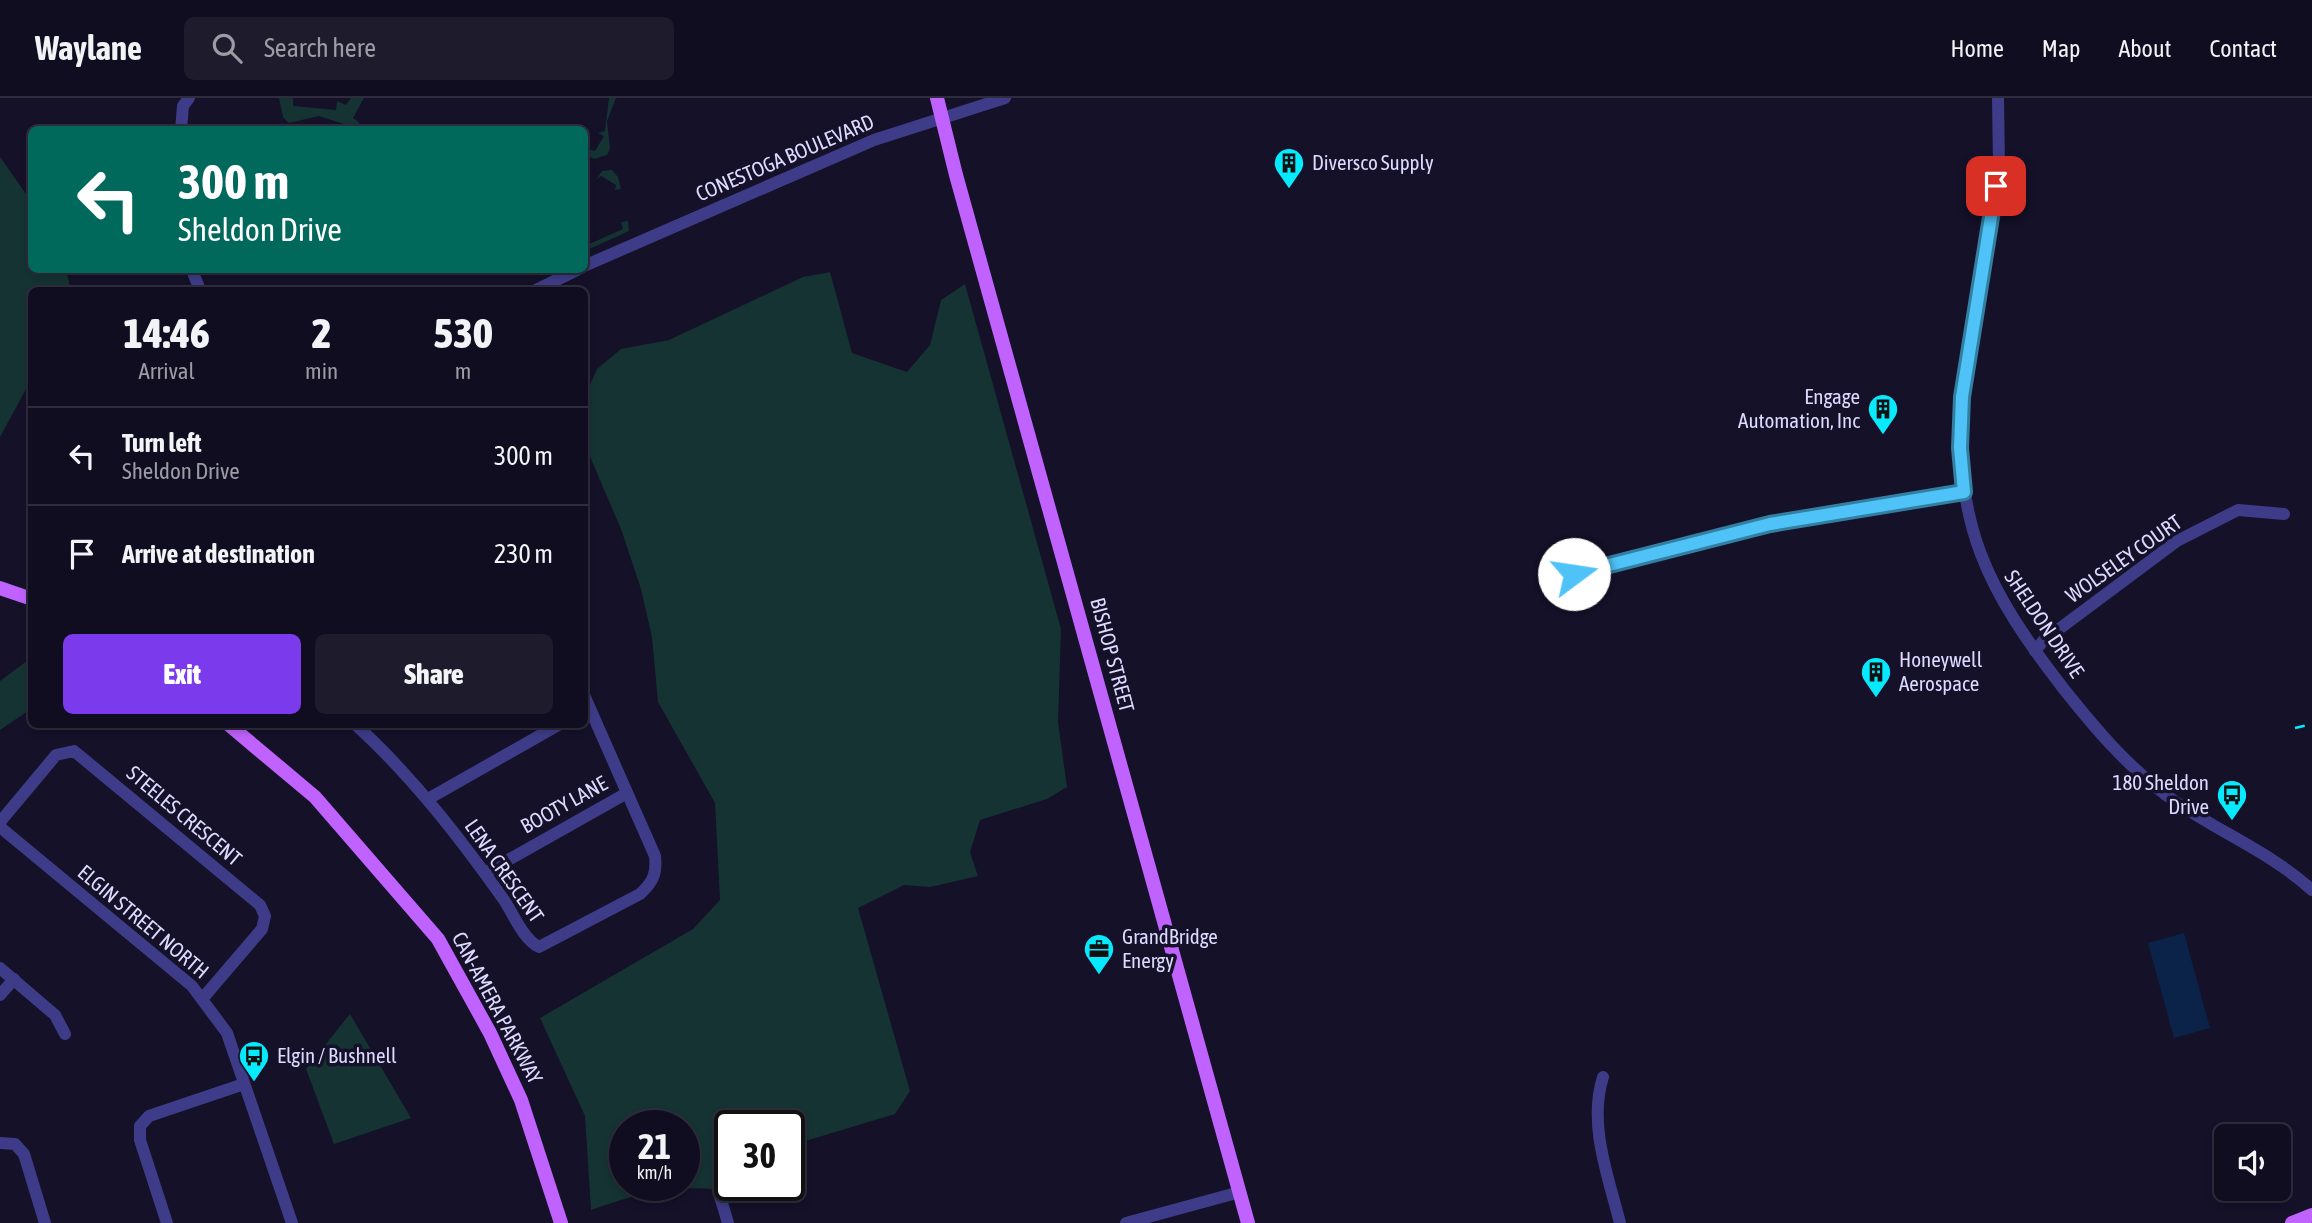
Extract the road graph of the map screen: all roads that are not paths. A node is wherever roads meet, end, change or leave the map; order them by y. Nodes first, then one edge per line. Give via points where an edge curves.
1 (937, 98) edge
2 (1005, 98) edge
3 (1998, 98) edge
4 (184, 101) edge
5 (941, 118) junction
6 (181, 126) edge
7 (588, 264) edge
8 (572, 273) edge
9 (542, 287) edge
10 (1964, 492) junction
11 (2284, 514) dead end
12 (1574, 574) dead end
13 (0, 588) edge
14 (28, 599) edge
15 (2035, 651) junction
16 (588, 712) edge
17 (233, 728) edge
18 (363, 728) edge
19 (553, 728) edge
20 (627, 793) junction
21 (428, 800) junction
22 (0, 825) edge
23 (485, 873) junction
24 (2312, 890) edge
25 (0, 968) edge
26 (14, 979) junction
27 (0, 995) edge
28 (203, 998) junction
29 (65, 1034) dead end
30 (1603, 1077) dead end
31 (244, 1084) junction
32 (0, 1143) edge
33 (1240, 1192) junction
34 (721, 1201) edge
35 (2312, 1215) edge
36 (46, 1223) edge
37 (167, 1223) edge
38 (292, 1223) edge
39 (561, 1223) edge
40 (728, 1223) edge
41 (1126, 1223) edge
42 (1248, 1223) edge
43 (1620, 1223) edge
44 (2292, 1223) edge

1 - 5 main road, BISHOP STREET
2 - 5 street, CONESTOGA BOULEVARD
3 - 10 street, SHELDON DRIVE via 1999,165 1962,397
4 - 6 street
5 - 7 street, CONESTOGA BOULEVARD via 861,146
5 - 33 main road, BISHOP STREET
8 - 9 street
10 - 12 street via 1770,524
10 - 15 street, SHELDON DRIVE via 1974,537 1993,585
11 - 15 street, WOLSELEY COURT via 2238,510 2177,541
13 - 14 main road
15 - 24 street, SHELDON DRIVE via 2100,734 2149,781 2276,861
16 - 20 street, LENA CRESCENT
17 - 39 main road, CAN-AMERA PARKWAY via 315,797 438,939 521,1100
18 - 21 street, LENA CRESCENT
19 - 21 street
20 - 23 street, BOOTY LANE
20 - 23 street, LENA CRESCENT via 655,856 653,881 640,894 539,947 528,939
21 - 23 street, LENA CRESCENT
22 - 28 street, ELGIN STREET NORTH
22 - 28 street, STEELES CRESCENT via 56,755 74,751 260,905 265,916 262,929
25 - 26 street
26 - 27 street
26 - 29 street via 55,1015
28 - 31 street, ELGIN STREET NORTH via 227,1033
30 - 43 street via 1596,1101 1598,1122
31 - 37 street via 149,1116 140,1126 139,1140
31 - 38 street, ELGIN STREET NORTH
32 - 36 street via 15,1144 24,1154
33 - 41 street
33 - 42 main road, BISHOP STREET
34 - 40 street
35 - 44 main road

